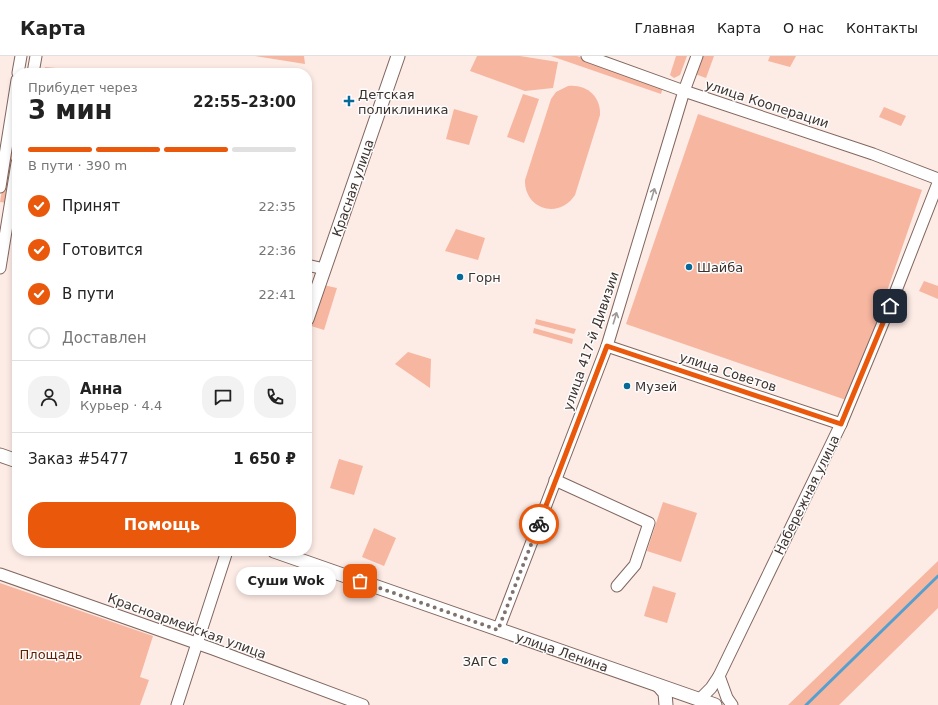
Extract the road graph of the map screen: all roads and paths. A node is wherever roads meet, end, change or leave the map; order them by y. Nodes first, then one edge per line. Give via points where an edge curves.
1 (21, 56) edge
2 (36, 56) edge
3 (398, 56) edge
4 (587, 56) edge
5 (697, 56) edge
6 (19, 68) edge
7 (34, 68) edge
8 (684, 91) junction
9 (12, 111) edge
10 (938, 179) edge
11 (938, 183) edge
12 (0, 187) edge
13 (12, 194) edge
14 (9, 212) edge
15 (312, 266) edge
16 (0, 268) edge
17 (324, 269) junction
18 (312, 304) edge
19 (607, 346) junction
20 (841, 424) junction
21 (0, 455) edge
22 (12, 459) edge
23 (555, 480) junction
24 (224, 556) edge
25 (288, 556) edge
26 (0, 574) edge
27 (617, 586) dead end
28 (498, 630) junction
29 (197, 644) junction
30 (720, 676) junction
31 (659, 686) junction
32 (695, 702) edge
33 (177, 705) edge
34 (363, 705) edge
35 (666, 705) edge
36 (715, 705) edge
37 (732, 705) edge

1 - 6 street
2 - 7 street
3 - 17 street, Красная улица
4 - 8 street, улица Кооперации
5 - 8 street, улица 417-й Дивизии
8 - 10 street, улица Кооперации via 831,139
19 -> 8 street, улица 417-й Дивизии
9 - 12 street
11 - 20 street, Набережная улица
13 - 14 street
14 - 16 street
15 - 17 street
17 - 18 street, Красная улица
19 - 20 street, улица Советов
19 - 23 street, улица 417-й Дивизии
20 - 30 street, Набережная улица
21 - 22 street
23 - 27 street via 650,523 635,565
23 - 28 street, улица 417-й Дивизии
24 - 29 street
25 - 28 street, улица Ленина
26 - 29 street, Красноармейская улица
28 - 31 street, улица Ленина
29 - 33 street
29 - 34 street, Красноармейская улица
30 - 32 street, Набережная улица via 712,688
30 - 37 street
31 - 32 street, улица Ленина
31 - 35 street via 665,693
32 - 36 street, улица Ленина

